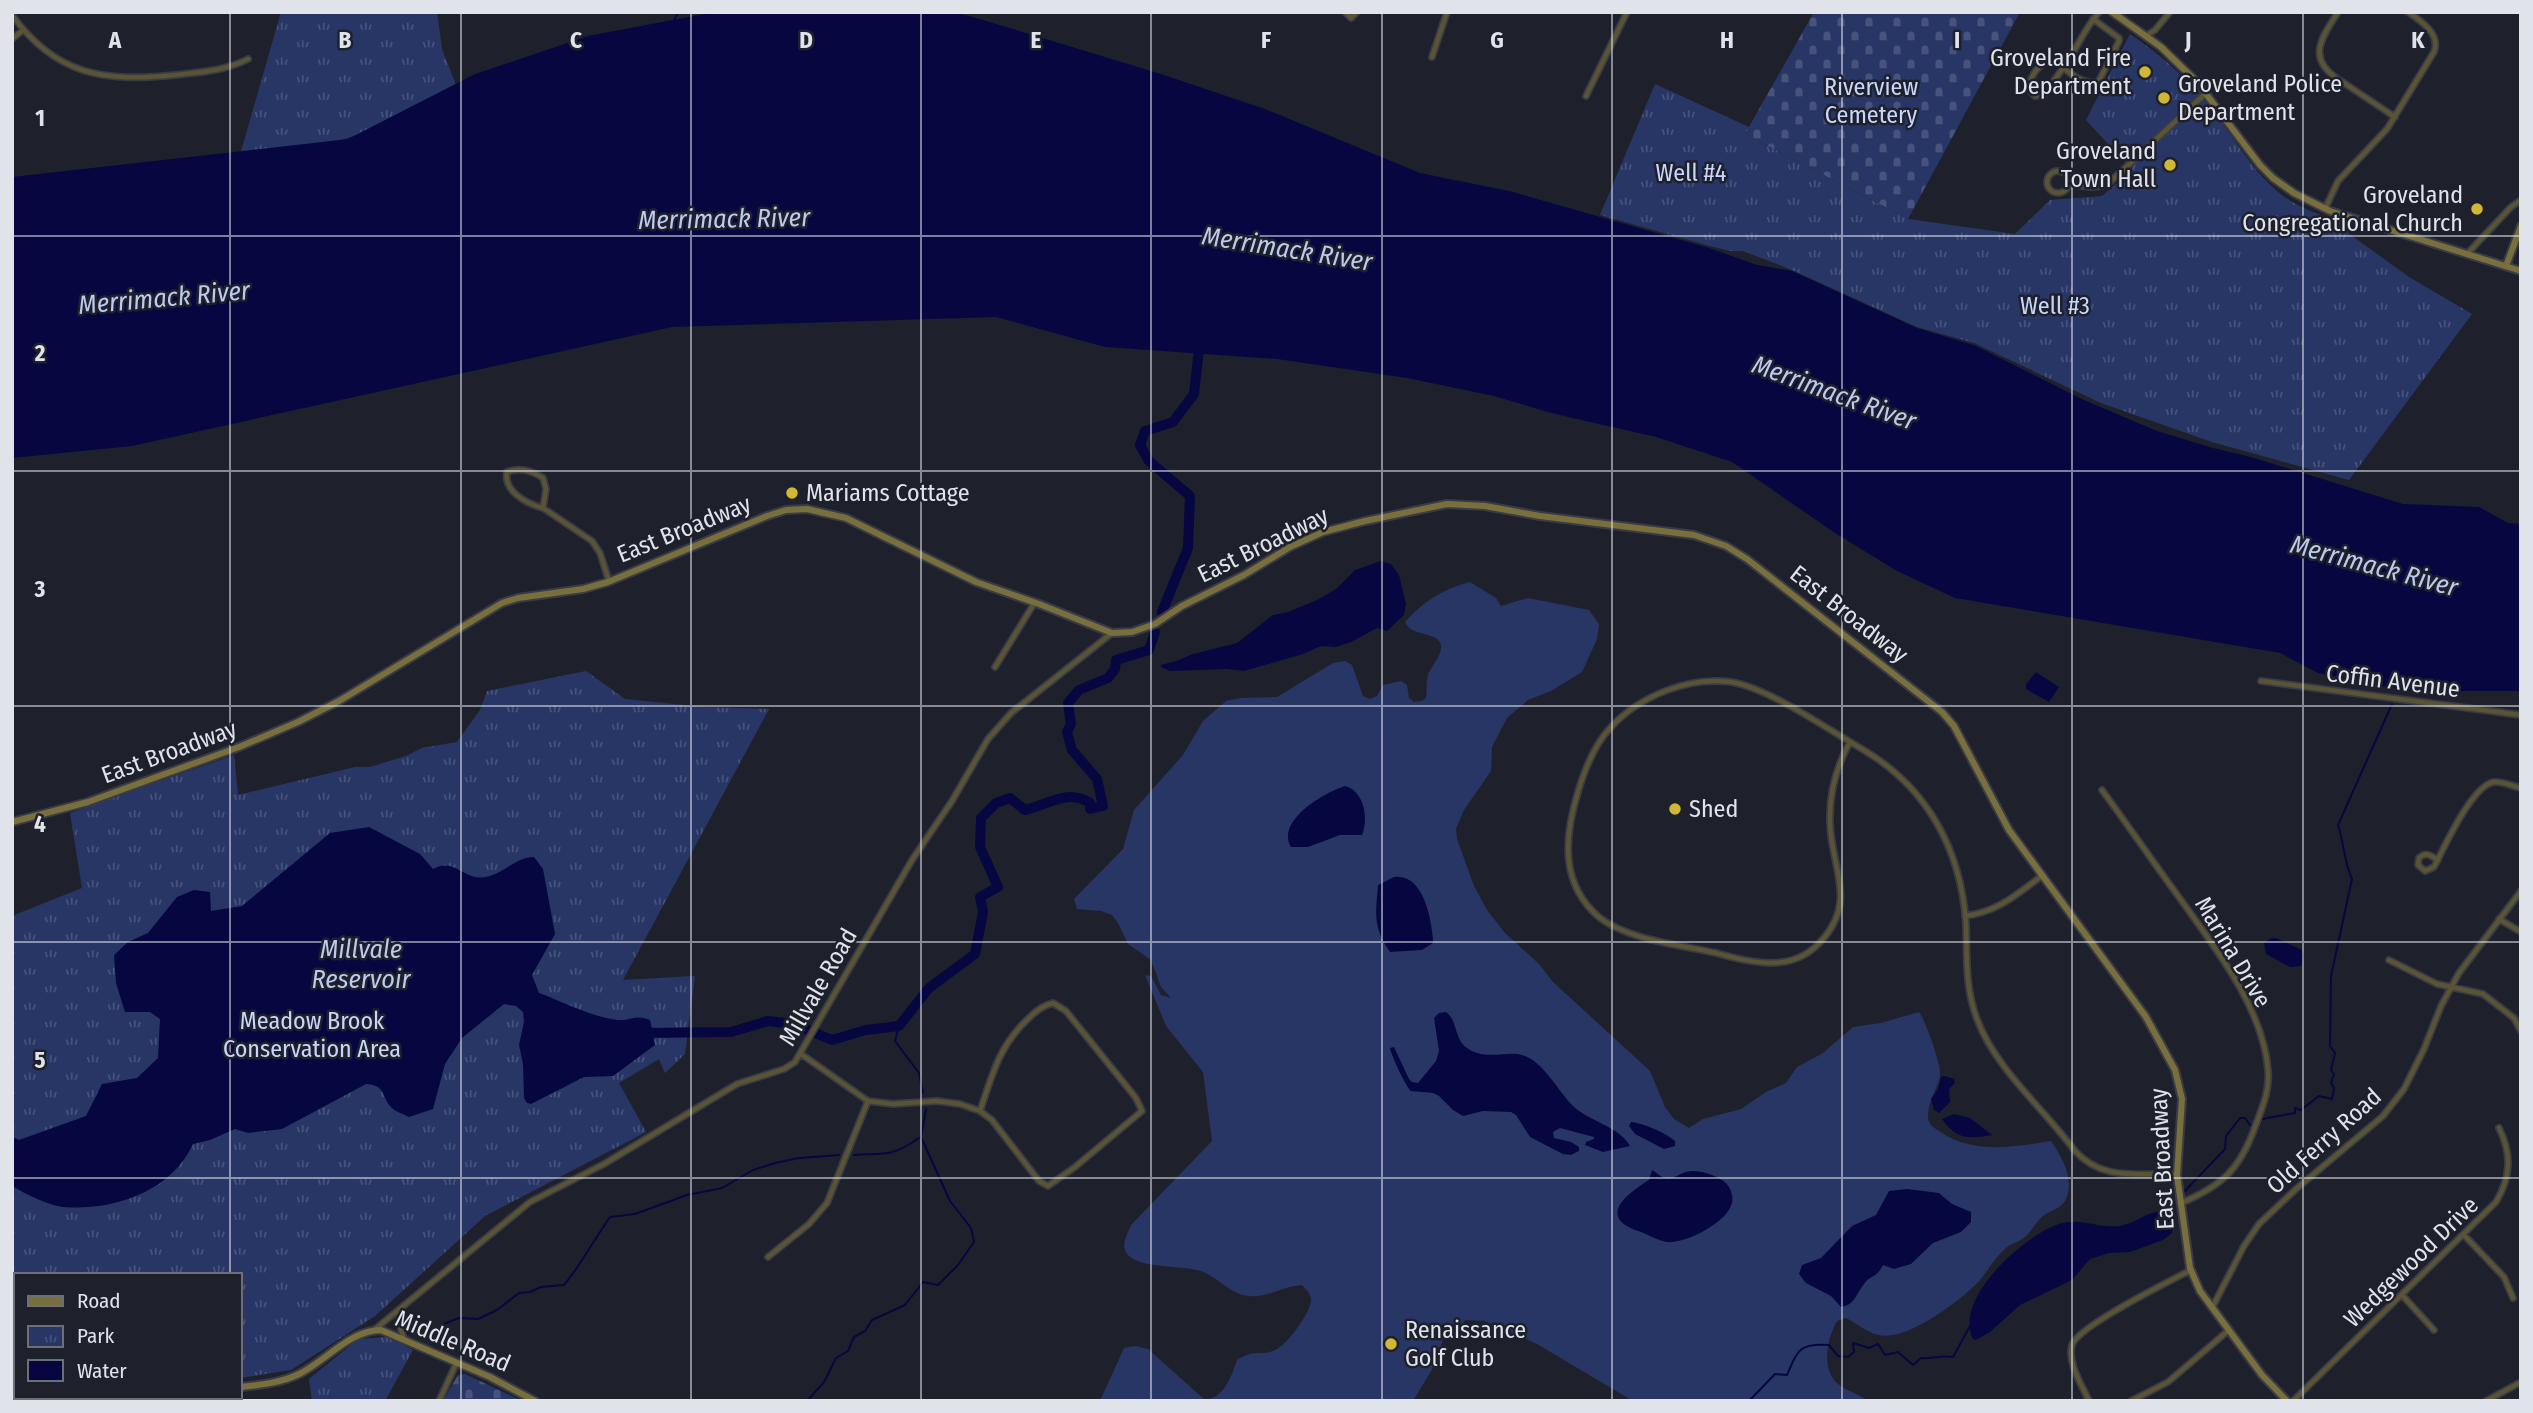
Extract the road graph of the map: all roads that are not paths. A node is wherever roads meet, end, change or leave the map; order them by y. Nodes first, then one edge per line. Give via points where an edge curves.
1 (1345, 12) edge
2 (1357, 12) edge
3 (1447, 12) edge
4 (1627, 12) edge
5 (2099, 12) edge
6 (2112, 12) edge
7 (2170, 12) edge
8 (2338, 12) edge
9 (2407, 12) edge
10 (12, 15) edge
11 (2093, 19) junction
12 (23, 30) junction
13 (2145, 36) junction
14 (12, 39) edge
15 (1432, 57) dead end
16 (248, 59) dead end
17 (2063, 66) junction
18 (2206, 92) junction
19 (1586, 96) dead end
20 (2395, 117) junction
21 (2068, 184) junction
22 (2521, 200) edge
23 (2325, 209) junction
24 (2521, 226) edge
25 (2467, 255) junction
26 (2506, 266) junction
27 (2521, 271) edge
28 (543, 508) junction
29 (609, 581) junction
30 (1035, 603) junction
31 (1112, 633) junction
32 (995, 667) dead end
33 (2261, 681) dead end
34 (2521, 715) edge
35 (1850, 742) junction
36 (2521, 788) edge
37 (2102, 790) dead end
38 (12, 822) edge
39 (2438, 860) junction
40 (2043, 875) junction
41 (2521, 891) edge
42 (1965, 916) junction
43 (2499, 919) junction
44 (2521, 932) edge
45 (2389, 960) dead end
46 (2451, 987) junction
47 (2521, 1031) edge
48 (801, 1054) junction
49 (868, 1101) junction
50 (980, 1111) junction
51 (2499, 1128) dead end
52 (2178, 1175) junction
53 (2181, 1203) junction
54 (2464, 1235) junction
55 (768, 1257) dead end
56 (2191, 1270) junction
57 (2402, 1295) junction
58 (2513, 1298) dead end
59 (2212, 1308) junction
60 (399, 1310) junction
61 (374, 1330) junction
62 (2229, 1330) junction
63 (2434, 1330) dead end
64 (404, 1339) junction
65 (456, 1364) junction
66 (2521, 1382) edge
67 (242, 1387) edge
68 (128, 1399) edge
69 (104, 1401) edge
70 (439, 1401) edge
71 (535, 1401) edge
72 (2089, 1401) edge
73 (2131, 1401) edge
74 (2287, 1401) edge
75 (2293, 1401) edge
76 (2486, 1401) edge

1 - 2 street via 1351,18
3 - 15 street
4 - 19 street
5 - 11 street
6 - 13 street
7 - 13 street
8 - 20 street via 2321,42 2322,64
9 - 20 street via 2425,25 2436,46
10 - 12 street
11 - 17 street
11 - 17 street via 2119,41 2100,79 2088,82
12 - 14 street
12 - 16 street via 66,63 117,78 220,70
13 - 18 street
17 - 17 street via 2045,94 2031,93 2029,83 2038,67 2054,61
18 - 21 street via 2110,182 2091,187
18 - 23 street via 2273,178
20 - 23 street via 2377,142 2342,174
21 - 21 street via 2066,175 2057,172 2047,182 2057,193
22 - 25 street
23 - 25 street
24 - 26 street
25 - 26 street
26 - 27 street
28 - 28 street via 513,493 507,472 526,470 543,478
28 - 29 street via 592,541
29 - 30 street, East Broadway via 767,516 807,509 855,521 976,582
29 - 38 street, East Broadway via 502,603 298,722 88,802
30 - 31 street, East Broadway
30 - 32 street
31 - 40 street, East Broadway via 1155,624 1311,537 1433,506 1473,504 1695,535 1747,559 1942,712 2010,830
31 - 48 street, Millvale Road via 1011,713 988,738 901,878
33 - 34 street, Coffin Avenue
35 - 35 street via 1762,691 1739,684 1693,683 1639,704 1609,729 1584,772 1567,842 1570,873 1579,893 1603,920 1630,933 1763,964 1788,962 1805,954 1828,933 1840,904 1830,812 1835,776
35 - 42 street via 1901,777 1932,813 1954,856
36 - 39 street via 2497,782 2482,788
37 - 53 street, Marina Drive via 2223,961 2256,1023 2266,1056 2266,1096 2244,1155 2221,1181
39 - 39 street via 2428,871 2418,865 2425,854
40 - 42 street via 1993,910
40 - 52 street, East Broadway via 2146,1017 2175,1070 2182,1099
41 - 43 street, Old Ferry Road
42 - 52 street via 1969,991 1980,1028 2075,1151 2090,1165 2109,1173
43 - 44 street
43 - 46 street, Old Ferry Road
45 - 46 street
46 - 47 street via 2483,994 2514,1018
46 - 59 street, Old Ferry Road via 2404,1089 2383,1116 2269,1213 2244,1246
48 - 49 street
48 - 60 street, Millvale Road via 791,1066 737,1084 604,1164 530,1202
49 - 50 street via 937,1101
49 - 55 street via 827,1203
50 - 50 street via 1006,1042 1035,1012 1053,1003 1066,1011 1142,1109 1048,1186
51 - 54 street, Wedgewood Drive via 2509,1161 2505,1185 2490,1209
52 - 53 street, East Broadway
53 - 56 street, East Broadway
54 - 57 street, Wedgewood Drive
54 - 58 street via 2504,1277
56 - 59 street, East Broadway
56 - 72 street via 2074,1340 2073,1362
57 - 63 street
57 - 75 street, Wedgewood Drive
59 - 62 street, East Broadway
60 - 61 street, Millvale Road
60 - 64 street
61 - 64 street, Middle Road
61 - 67 street, Middle Road via 298,1375
62 - 73 street via 2168,1382
62 - 74 street, East Broadway
64 - 65 street, Middle Road
65 - 70 street
65 - 71 street, Middle Road
66 - 76 street
68 - 69 street

